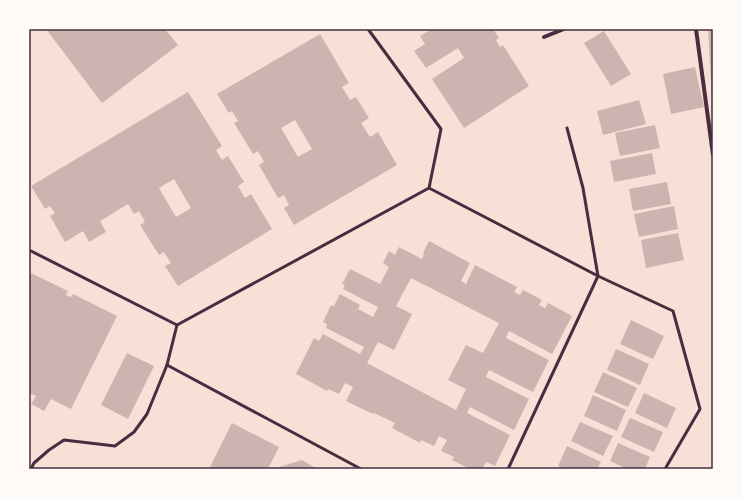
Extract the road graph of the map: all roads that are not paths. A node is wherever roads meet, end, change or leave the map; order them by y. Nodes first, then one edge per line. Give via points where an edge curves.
1 (368, 29) edge
2 (564, 29) edge
3 (696, 29) edge
4 (544, 37) dead end
5 (567, 128) dead end
6 (713, 155) edge
7 (429, 188) junction
8 (29, 250) edge
9 (598, 276) junction
10 (177, 325) junction
11 (167, 365) junction
12 (31, 469) edge
13 (361, 469) edge
14 (508, 469) edge
15 (665, 469) edge

1 - 7 lane via 441,130
2 - 4 street
3 - 6 street
5 - 9 lane via 583,188
7 - 9 lane
7 - 10 lane
8 - 10 lane
9 - 14 lane
9 - 15 lane via 673,311 700,409
10 - 11 lane
11 - 12 lane via 147,414 134,432 115,446 64,440 34,463
11 - 13 lane

